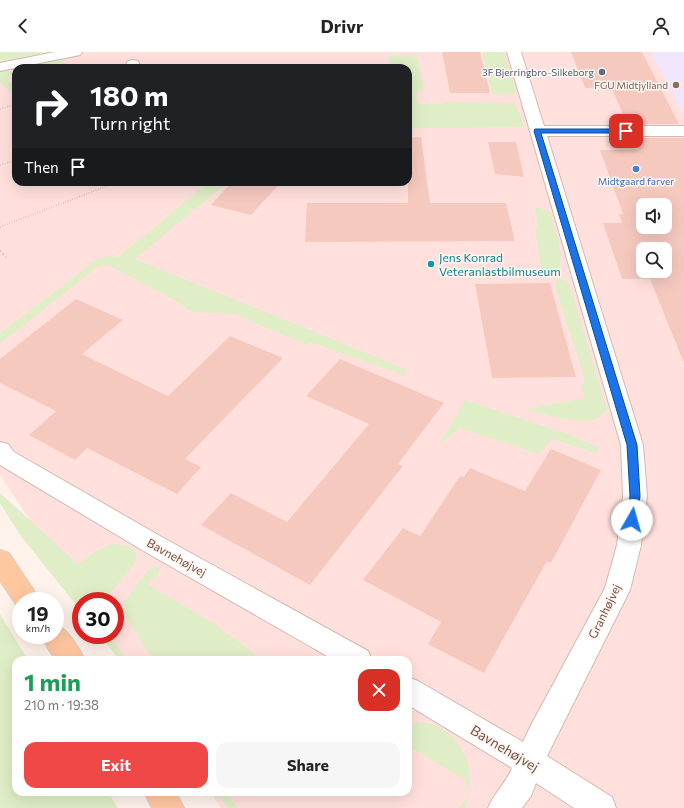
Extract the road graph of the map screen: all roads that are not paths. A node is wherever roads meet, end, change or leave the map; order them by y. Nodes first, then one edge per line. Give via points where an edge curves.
1 (75, 52) edge
2 (514, 52) edge
3 (15, 64) edge
4 (12, 65) edge
5 (0, 67) edge
6 (538, 131) junction
7 (684, 131) edge
8 (0, 450) edge
9 (0, 560) edge
10 (22, 592) edge
11 (59, 644) edge
12 (68, 656) edge
13 (351, 656) edge
14 (412, 692) edge
15 (529, 762) junction
16 (162, 796) edge
17 (169, 808) edge
18 (503, 808) edge
19 (601, 808) edge

1 - 3 street
2 - 6 street, Granhøjvej
4 - 5 street
6 - 7 street
6 - 15 street, Granhøjvej via 632,445 635,496 629,545 617,590 540,736
8 - 13 street, Bavnehøjvej via 6,458
9 - 10 main road
11 - 12 main road
14 - 15 street, Bavnehøjvej
15 - 18 street, Granhøjvej via 520,785
15 - 19 street, Bavnehøjvej
16 - 17 main road

